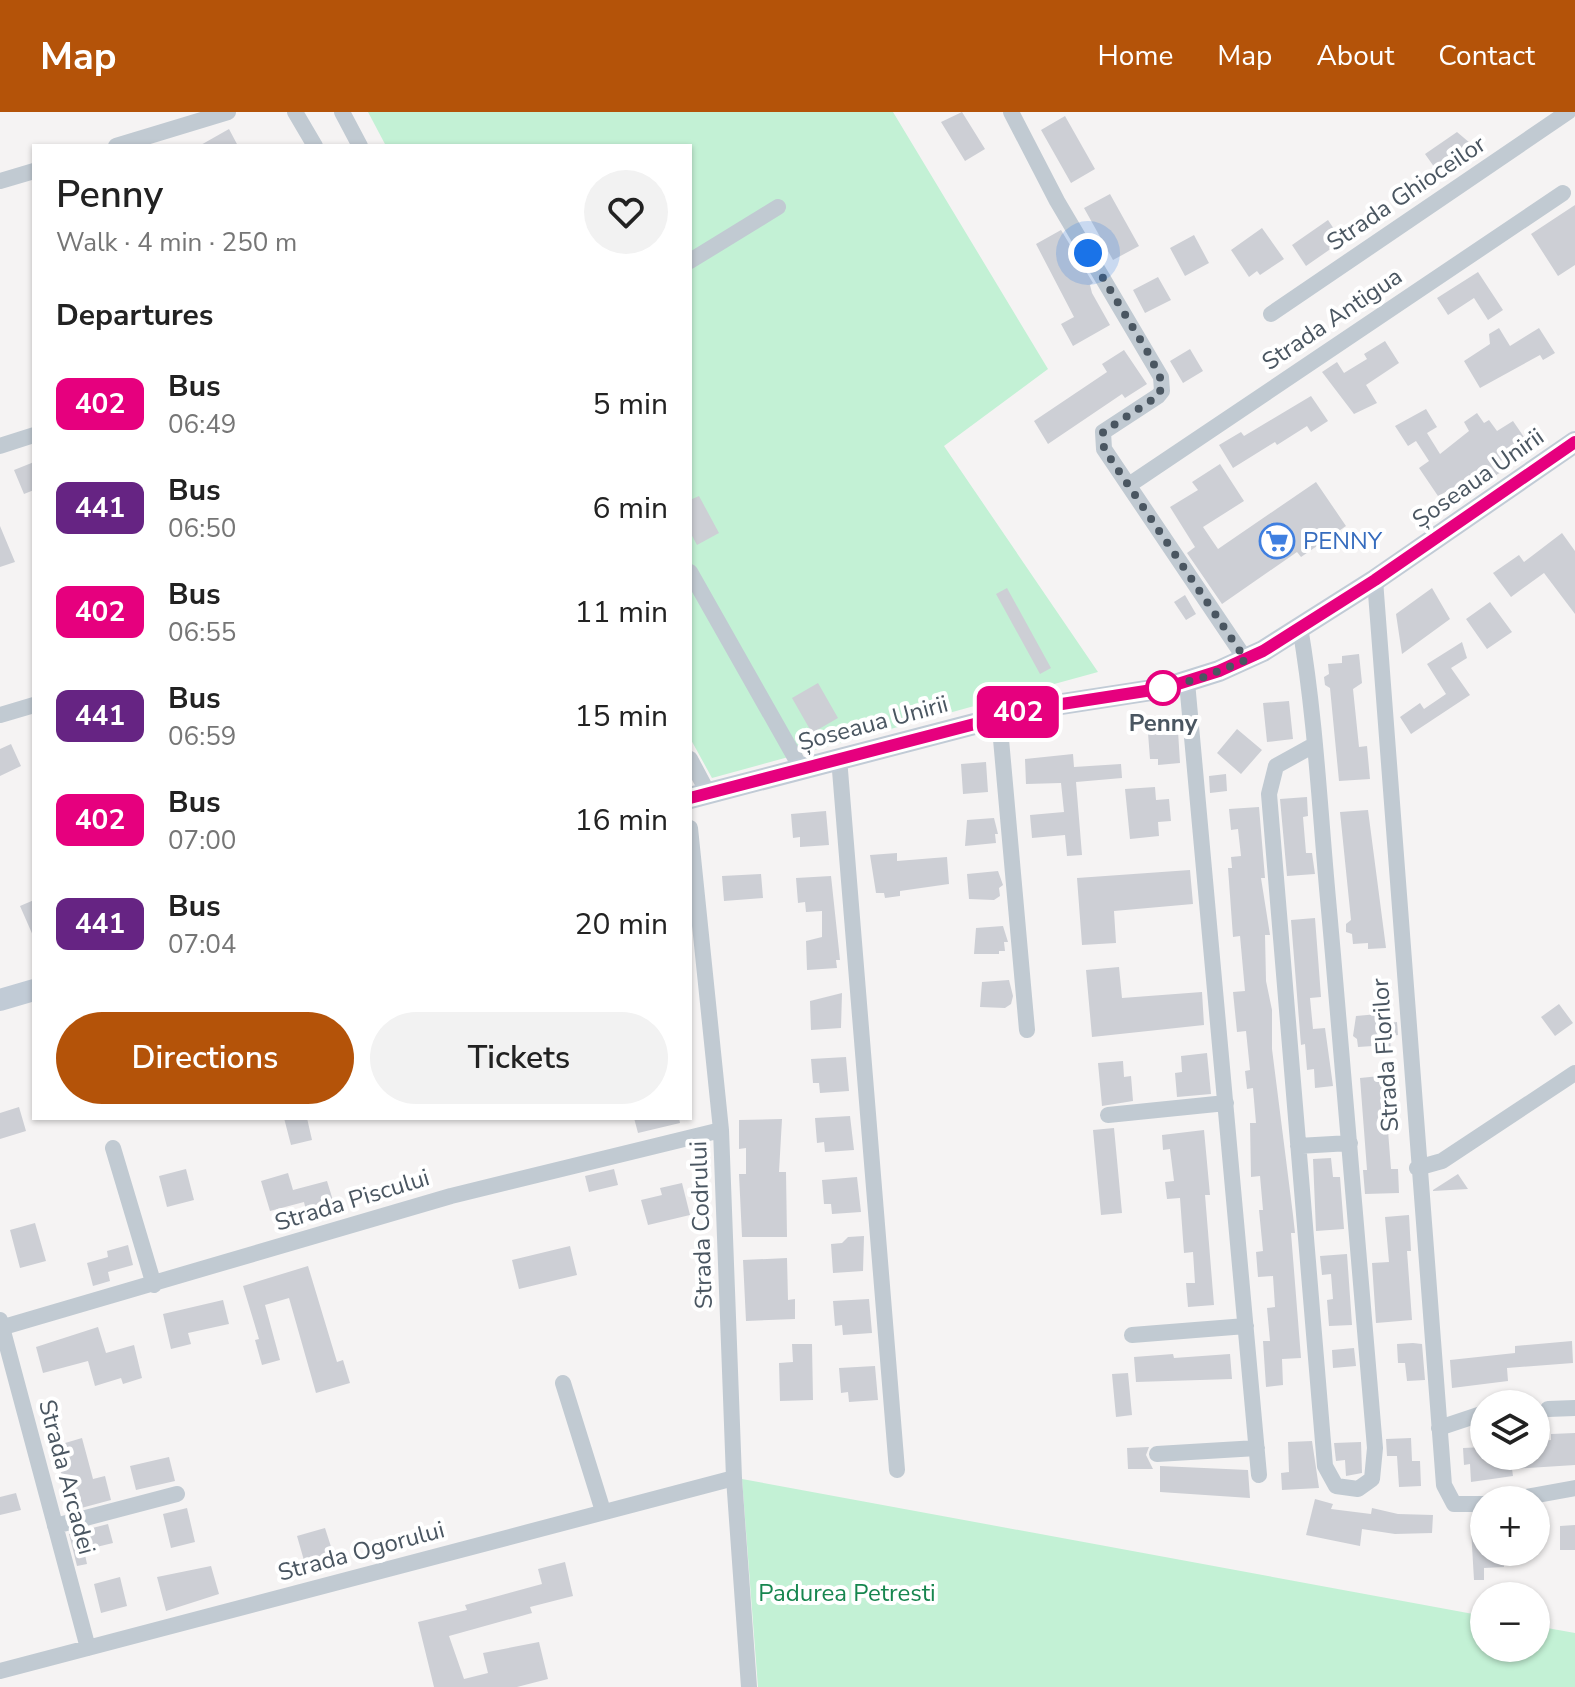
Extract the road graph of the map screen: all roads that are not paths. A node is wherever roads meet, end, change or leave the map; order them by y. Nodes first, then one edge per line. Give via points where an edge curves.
1 (228, 112) edge
2 (295, 112) edge
3 (342, 112) edge
4 (1011, 112) edge
5 (1568, 112) edge
6 (123, 144) edge
7 (314, 144) edge
8 (359, 144) edge
9 (32, 172) edge
10 (0, 181) edge
11 (1563, 193) dead end
12 (778, 207) dead end
13 (692, 260) edge
14 (1271, 314) dead end
15 (32, 436) edge
16 (1575, 442) edge
17 (0, 446) edge
18 (1129, 485) junction
19 (692, 576) edge
20 (1375, 580) junction
21 (1300, 627) junction
22 (1246, 660) junction
23 (1187, 682) junction
24 (32, 706) edge
25 (0, 715) edge
26 (999, 717) junction
27 (1314, 745) junction
28 (839, 758) junction
29 (692, 767) edge
30 (801, 768) junction
31 (699, 795) edge
32 (692, 847) edge
33 (32, 991) edge
34 (0, 1000) edge
35 (1027, 1030) dead end
36 (1575, 1073) edge
37 (1226, 1103) junction
38 (1108, 1115) dead end
39 (721, 1130) junction
40 (1350, 1143) junction
41 (1298, 1146) junction
42 (113, 1148) dead end
43 (1417, 1168) junction
44 (154, 1285) junction
45 (1, 1325) edge
46 (1246, 1326) junction
47 (1132, 1335) dead end
48 (563, 1383) dead end
49 (1575, 1408) edge
50 (1550, 1409) edge
51 (1470, 1418) edge
52 (1439, 1428) junction
53 (1257, 1448) junction
54 (1157, 1454) dead end
55 (897, 1470) dead end
56 (1259, 1475) dead end
57 (734, 1478) junction
58 (1575, 1488) edge
59 (1550, 1493) edge
60 (177, 1494) dead end
61 (1470, 1505) edge
62 (603, 1511) junction
63 (55, 1526) junction
64 (88, 1648) junction
65 (0, 1671) edge
66 (749, 1687) edge

1 - 6 street
2 - 7 street
3 - 8 street
4 - 18 street via 1161,377 1158,396 1103,432 1104,449
5 - 14 street, Strada Ghioceilor
9 - 10 street
11 - 18 street, Strada Antigua
12 - 13 street
15 - 17 street
16 - 20 main road, Șoseaua Unirii
18 - 22 street
19 - 30 street
20 - 21 main road, Șoseaua Unirii
20 - 43 street, Strada Florilor
21 - 22 main road, Șoseaua Unirii
21 - 27 street
22 - 23 main road, Șoseaua Unirii
23 - 26 main road, Șoseaua Unirii
23 - 37 street
24 - 25 street
26 - 28 main road, Șoseaua Unirii
26 - 35 street
27 - 40 street
27 - 41 street via 1276,766 1269,794
28 - 30 main road, Șoseaua Unirii
28 - 55 street
29 - 31 street
30 - 31 main road, Șoseaua Unirii
32 - 39 street, Strada Codrului
33 - 34 main road
36 - 43 street via 1442,1161
37 - 38 street
37 - 46 street
39 - 44 street, Strada Piscului via 451,1196
39 - 57 street, Strada Codrului
40 - 41 street
40 - 41 street via 1375,1469 1368,1484 1358,1489 1336,1486 1325,1466
42 - 44 street
43 - 52 street, Strada Florilor
44 - 45 street, Strada Piscului
45 - 63 street, Strada Arcadei
46 - 47 street
46 - 53 street
48 - 62 street
49 - 50 street
51 - 52 street
52 - 61 street, Strada Florilor via 1448,1498 1454,1504
53 - 54 street
53 - 56 street
57 - 62 street, Strada Ogorului
57 - 66 street, Strada Codrului
58 - 59 street
60 - 63 street
62 - 64 street, Strada Ogorului
63 - 64 street, Strada Arcadei
64 - 65 street, Strada Ogorului

